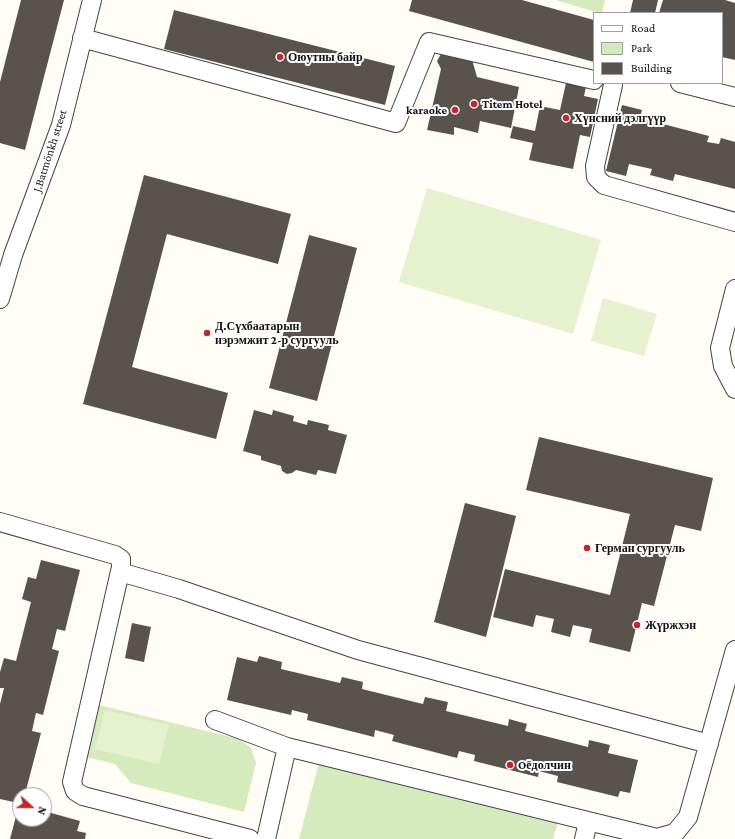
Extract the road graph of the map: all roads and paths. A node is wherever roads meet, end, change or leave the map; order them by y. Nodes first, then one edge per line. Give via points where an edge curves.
1 (92, 0) edge
2 (82, 38) junction
3 (593, 80) edge
4 (612, 84) edge
5 (684, 84) edge
6 (735, 97) edge
7 (735, 222) edge
8 (735, 289) edge
9 (0, 299) edge
10 (735, 389) edge
11 (0, 522) edge
12 (120, 572) junction
13 (735, 650) edge
14 (214, 720) dead end
15 (709, 744) junction
16 (287, 747) junction
17 (586, 831) edge
18 (250, 839) edge
19 (266, 839) edge

1 - 2 street, J.Batmönkh street
2 - 3 street via 396,123 429,42
2 - 9 street, J.Batmönkh street via 61,125 13,255
4 - 7 street via 595,166 596,177 604,185
5 - 6 street
8 - 10 street via 720,348 723,366
11 - 12 street via 115,555 120,559
12 - 15 street via 179,589 358,650
12 - 18 street via 72,782 75,791 83,796
13 - 15 street
14 - 16 street
15 - 17 street via 688,817 675,832 657,838
16 - 17 street
16 - 19 street

